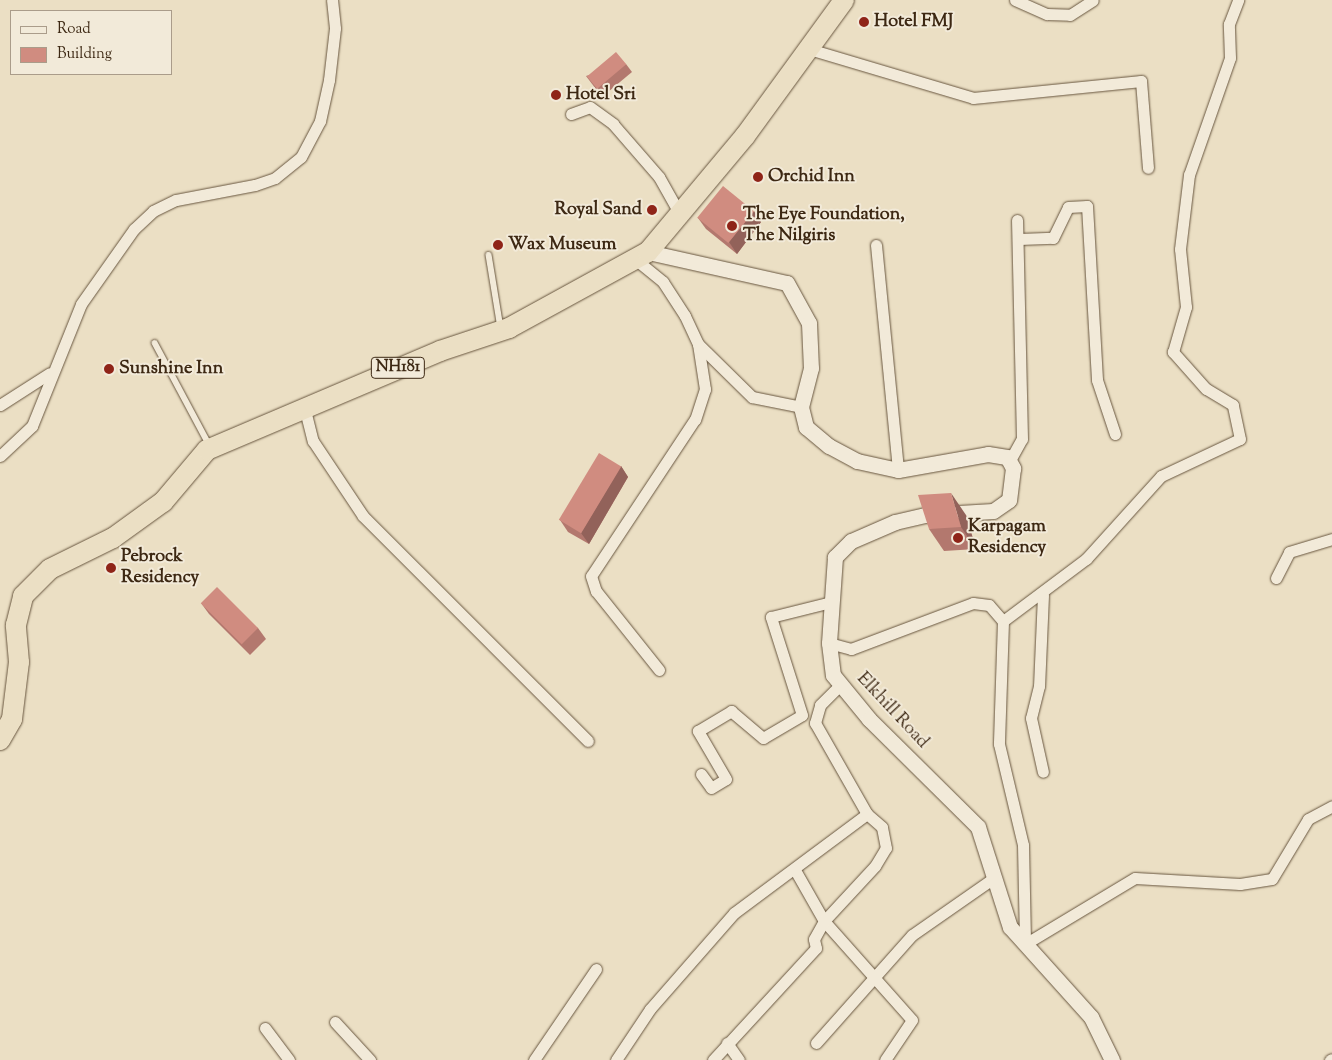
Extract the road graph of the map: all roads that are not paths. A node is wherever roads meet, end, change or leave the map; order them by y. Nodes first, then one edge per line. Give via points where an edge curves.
1 (332, 0) edge
2 (844, 0) edge
3 (1015, 0) edge
4 (1093, 0) edge
5 (1238, 0) edge
6 (810, 49) junction
7 (571, 114) dead end
8 (1148, 168) dead end
9 (681, 216) junction
10 (1017, 220) dead end
11 (1018, 239) junction
12 (876, 245) dead end
13 (489, 255) dead end
14 (642, 255) junction
15 (501, 330) junction
16 (154, 343) dead end
17 (698, 344) junction
18 (50, 373) junction
19 (0, 405) edge
20 (304, 406) junction
21 (801, 407) junction
22 (1115, 434) dead end
23 (211, 448) junction
24 (0, 456) edge
25 (1009, 462) junction
26 (898, 470) junction
27 (1332, 539) edge
28 (1276, 578) dead end
29 (1043, 595) junction
30 (831, 602) junction
31 (1002, 621) junction
32 (829, 643) junction
33 (659, 670) dead end
34 (841, 684) junction
35 (0, 740) edge
36 (588, 741) dead end
37 (1043, 772) dead end
38 (701, 774) dead end
39 (1332, 806) edge
40 (867, 814) junction
41 (795, 870) junction
42 (995, 877) junction
43 (824, 921) junction
44 (1025, 944) junction
45 (596, 969) dead end
46 (875, 979) junction
47 (335, 1022) dead end
48 (265, 1028) dead end
49 (728, 1043) junction
50 (816, 1043) dead end
51 (289, 1060) edge
52 (370, 1060) edge
53 (534, 1060) edge
54 (616, 1060) edge
55 (713, 1060) edge
56 (738, 1060) edge
57 (885, 1060) edge
58 (1112, 1060) edge

1 - 18 street via 335,28 329,80 320,121 301,157 268,180 176,200 153,211 104,267 81,304
2 - 6 highway, NH181
3 - 4 street via 1047,14 1070,15
5 - 29 street via 1230,24 1230,58 1188,175 1180,249 1186,308 1173,352 1206,389 1233,405 1240,439 1161,476 1086,559
6 - 8 street via 973,98 1141,81
6 - 9 highway, NH181
7 - 9 street via 590,107 613,124 659,177
9 - 14 highway, NH181
10 - 11 street
11 - 22 street via 1053,238 1068,207 1087,206 1097,380
11 - 25 street via 1022,439
12 - 26 street
13 - 15 lane
14 - 15 highway, NH181
14 - 17 street via 663,282
14 - 21 street via 788,284 809,323 811,368
15 - 20 highway, NH181
16 - 23 lane
17 - 21 street via 752,397
17 - 33 street via 705,389 696,419 591,576 596,591
18 - 19 street
18 - 24 street via 32,426
20 - 23 highway, NH181
20 - 36 street via 313,441 363,516
21 - 26 street via 806,427 829,446 857,460
23 - 35 highway, NH181 via 164,502 113,538 50,569 23,596 16,625 20,662 12,719
25 - 26 street via 988,454
25 - 30 street, Elkhill Road via 1013,487 1009,500 993,511 925,515 851,541 835,557
27 - 28 street via 1289,552
29 - 31 street
29 - 37 street via 1039,686 1031,718
30 - 32 street, Elkhill Road
30 - 38 street via 771,617 802,715 763,738 731,711 698,730 726,779 711,788
31 - 32 street via 988,605 973,603 851,649
31 - 44 street via 999,744 1023,845
32 - 34 street, Elkhill Road via 833,675
34 - 40 street via 820,705 816,723
34 - 42 street, Elkhill Road via 869,718 978,827
39 - 44 street via 1308,819 1272,879 1240,884 1135,878
40 - 41 street
40 - 43 street via 882,827 886,848 862,884
41 - 43 street
41 - 54 street via 734,913 650,1009
42 - 44 street, Elkhill Road via 1010,927
42 - 46 street via 918,929
43 - 46 street
43 - 49 street via 814,939 816,948
44 - 58 street, Elkhill Road via 1091,1017
45 - 53 street
46 - 50 street
46 - 57 street via 912,1020
47 - 52 street
48 - 51 street
49 - 55 street
49 - 56 street

